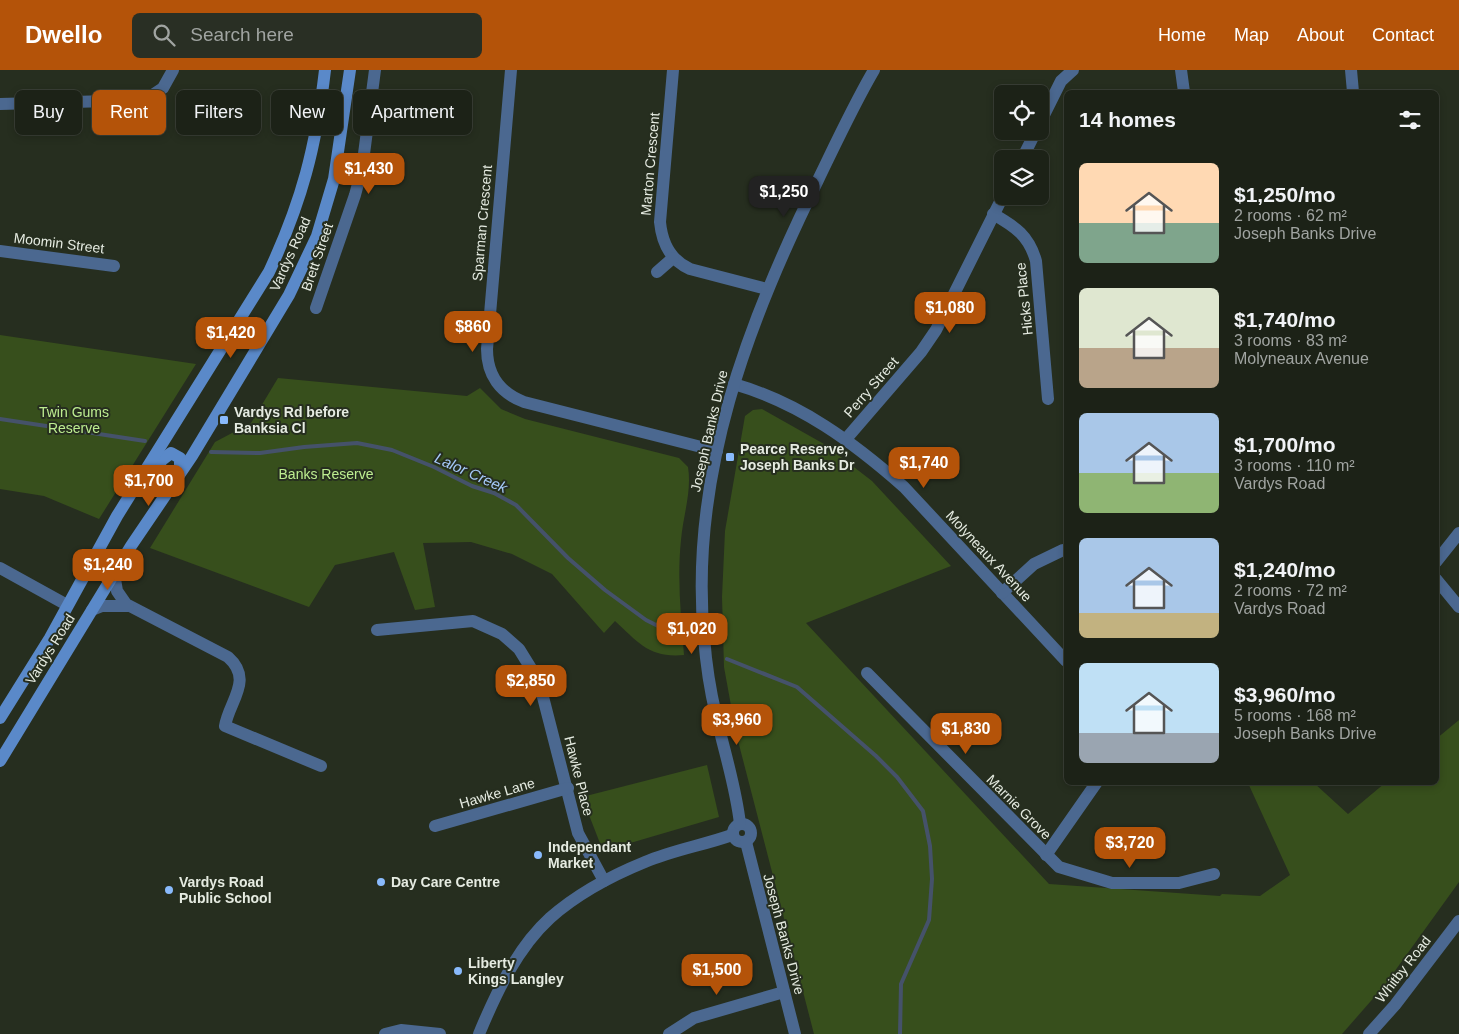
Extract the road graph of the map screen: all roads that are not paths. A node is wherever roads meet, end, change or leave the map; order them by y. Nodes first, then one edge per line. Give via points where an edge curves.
1 (173, 70) edge
2 (325, 70) edge
3 (350, 70) edge
4 (375, 70) edge
5 (511, 70) edge
6 (673, 70) edge
7 (874, 70) edge
8 (1073, 70) edge
9 (1182, 70) edge
10 (1351, 70) edge
11 (1184, 90) edge
12 (1352, 90) edge
13 (0, 104) edge
14 (1049, 105) edge
15 (998, 205) edge
16 (993, 214) junction
17 (0, 251) edge
18 (673, 258) junction
19 (114, 266) dead end
20 (658, 272) dead end
21 (767, 289) junction
22 (316, 308) dead end
23 (734, 384) junction
24 (1048, 399) dead end
25 (846, 439) junction
26 (717, 451) junction
27 (180, 473) junction
28 (117, 516) junction
29 (1459, 532) edge
30 (1063, 550) dead end
31 (1439, 558) edge
32 (0, 568) edge
33 (114, 573) junction
34 (1439, 583) edge
35 (1002, 593) junction
36 (67, 605) junction
37 (128, 606) junction
38 (1459, 607) edge
39 (92, 610) junction
40 (377, 630) dead end
41 (1064, 659) edge
42 (867, 674) dead end
43 (0, 718) edge
44 (0, 761) edge
45 (321, 766) dead end
46 (1095, 785) edge
47 (568, 788) junction
48 (740, 824) junction
49 (435, 826) dead end
50 (732, 835) junction
51 (746, 842) junction
52 (1046, 855) junction
53 (1214, 874) dead end
54 (604, 881) junction
55 (1459, 920) edge
56 (784, 992) junction
57 (385, 1034) edge
58 (440, 1034) edge
59 (479, 1034) edge
60 (669, 1034) edge
61 (795, 1034) edge
62 (1369, 1034) edge

1 - 13 street via 163,88 145,100
2 - 28 main road, Vardys Road via 306,182 269,272
3 - 27 main road, Vardys Road via 334,179 308,258 289,296
4 - 22 street, Brett Street via 362,169
5 - 26 street, Sparman Crescent via 487,349 489,371 512,398
6 - 18 street, Marton Crescent via 660,222 662,235
7 - 21 street, Joseph Banks Drive
8 - 14 street via 1061,81
9 - 11 street
10 - 12 street
15 - 16 street, Perry Street
16 - 24 street, Hicks Place via 1018,228 1032,247 1036,261
16 - 25 street, Perry Street via 936,330
17 - 19 street, Moomin Street
18 - 20 street
18 - 21 street via 690,269
21 - 23 street, Joseph Banks Drive
23 - 25 street, Molyneaux Avenue via 776,398
23 - 26 street, Joseph Banks Drive
25 - 35 street, Molyneaux Avenue via 904,487
26 - 48 street, Joseph Banks Drive via 703,548 704,635 711,692
27 - 28 main road via 180,458 171,453 167,455 132,507
27 - 33 main road, Vardys Road
28 - 36 main road, Vardys Road
29 - 31 street
30 - 35 street via 1034,564
32 - 36 street
33 - 37 street via 119,596
33 - 39 main road, Vardys Road
34 - 38 street
35 - 41 street, Molyneaux Avenue
36 - 43 main road, Vardys Road
37 - 39 street via 102,606
37 - 45 street via 228,657 235,664 239,686 225,726
39 - 44 main road, Vardys Road
40 - 47 street, Hawke Place via 473,622 502,634 519,649 532,670 543,696
42 - 52 street, Marnie Grove
46 - 52 street, Marnie Grove
47 - 49 street, Hawke Lane
47 - 54 street, Hawke Place via 578,833
48 - 50 street via 735,826
48 - 51 street via 751,831
50 - 51 street via 736,841
50 - 54 street via 645,862
51 - 56 street, Joseph Banks Drive
52 - 53 street, Marnie Grove via 1059,867 1112,883 1179,883
54 - 59 street via 550,918 521,952
55 - 62 street, Whitby Road
56 - 60 street via 694,1018
56 - 61 street, Joseph Banks Drive
57 - 58 street via 401,1030

